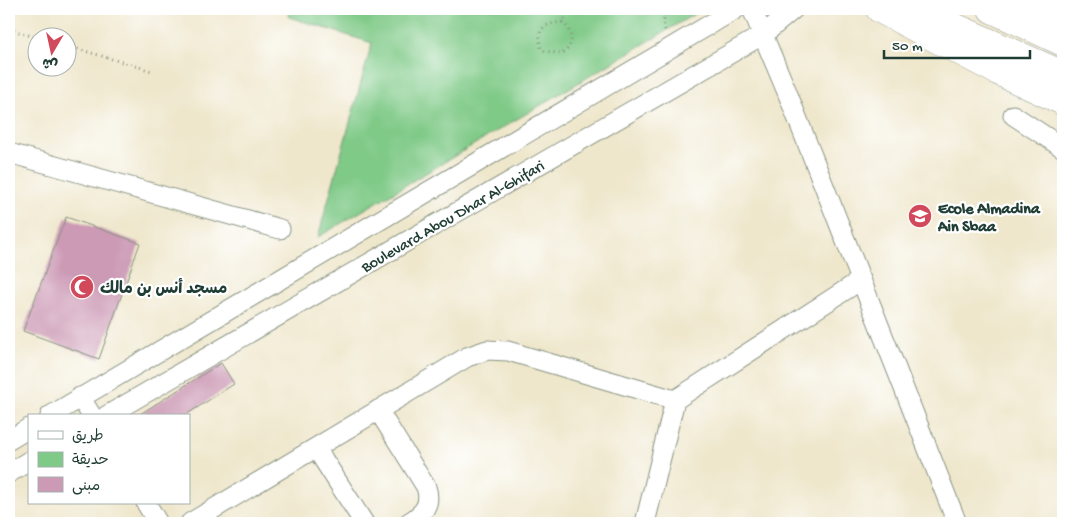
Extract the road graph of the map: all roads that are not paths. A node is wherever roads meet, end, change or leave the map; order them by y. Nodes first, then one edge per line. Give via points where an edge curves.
1 (736, 9) edge
2 (752, 9) edge
3 (794, 9) edge
4 (880, 9) edge
5 (912, 9) edge
6 (992, 9) edge
7 (1046, 9) edge
8 (1063, 17) edge
9 (764, 34) junction
10 (1063, 42) edge
11 (1063, 75) edge
12 (1063, 101) edge
13 (1012, 115) dead end
14 (1063, 148) edge
15 (9, 153) edge
16 (280, 229) dead end
17 (861, 280) junction
18 (80, 397) junction
19 (675, 400) junction
20 (378, 410) junction
21 (53, 414) edge
22 (91, 414) edge
23 (109, 414) edge
24 (28, 429) edge
25 (9, 440) edge
26 (316, 448) junction
27 (28, 462) edge
28 (9, 473) edge
29 (147, 504) edge
30 (158, 523) edge
31 (190, 523) edge
32 (364, 523) edge
33 (408, 523) edge
34 (645, 523) edge
35 (956, 523) edge

1 - 18 street, Boulevard Abou Dhar Al-Ghifari
2 - 9 street
3 - 9 street, Boulevard Abou Dhar Al-Ghifari
4 - 12 main road
5 - 11 main road
6 - 10 main road
7 - 8 main road
9 - 17 street
9 - 23 street, Boulevard Abou Dhar Al-Ghifari
13 - 14 street
15 - 16 street
17 - 19 street
17 - 35 street
18 - 21 street, Boulevard Abou Dhar Al-Ghifari
18 - 22 street
19 - 20 street via 508,351 487,350 467,357
19 - 34 street
20 - 26 street
20 - 33 street via 428,492 424,511
24 - 25 street
26 - 31 street
26 - 32 street
27 - 28 street
29 - 30 street

